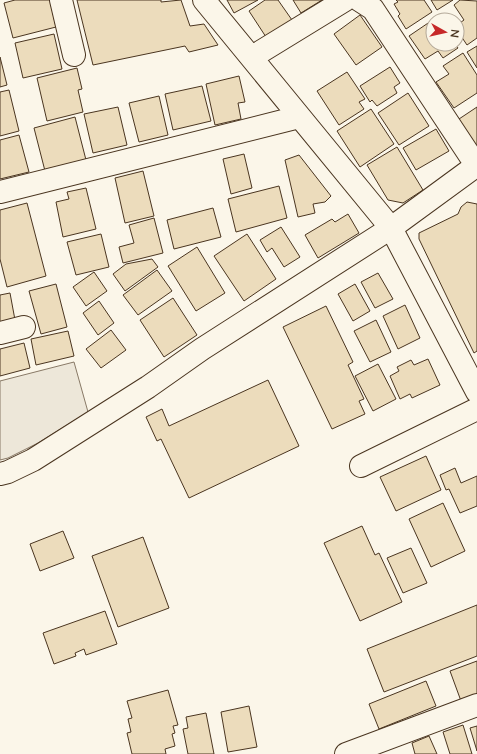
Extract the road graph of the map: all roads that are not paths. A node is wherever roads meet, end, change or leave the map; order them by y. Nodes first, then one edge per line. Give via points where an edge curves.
1 (61, 0) edge
2 (204, 0) edge
3 (345, 0) edge
4 (359, 0) edge
5 (74, 55) dead end
6 (252, 57) junction
7 (299, 117) junction
8 (477, 165) edge
9 (0, 192) edge
10 (391, 228) junction
11 (24, 327) dead end
12 (0, 333) edge
13 (477, 392) edge
14 (477, 409) edge
15 (361, 466) dead end
16 (0, 474) edge
17 (477, 706) edge
18 (346, 754) edge

1 - 5 street
2 - 6 street
3 - 6 street
4 - 8 street via 373,9
6 - 7 street
7 - 9 street
7 - 10 street
8 - 10 street
10 - 13 street
10 - 16 street via 57,445 33,460
11 - 12 street
14 - 15 street
17 - 18 street

